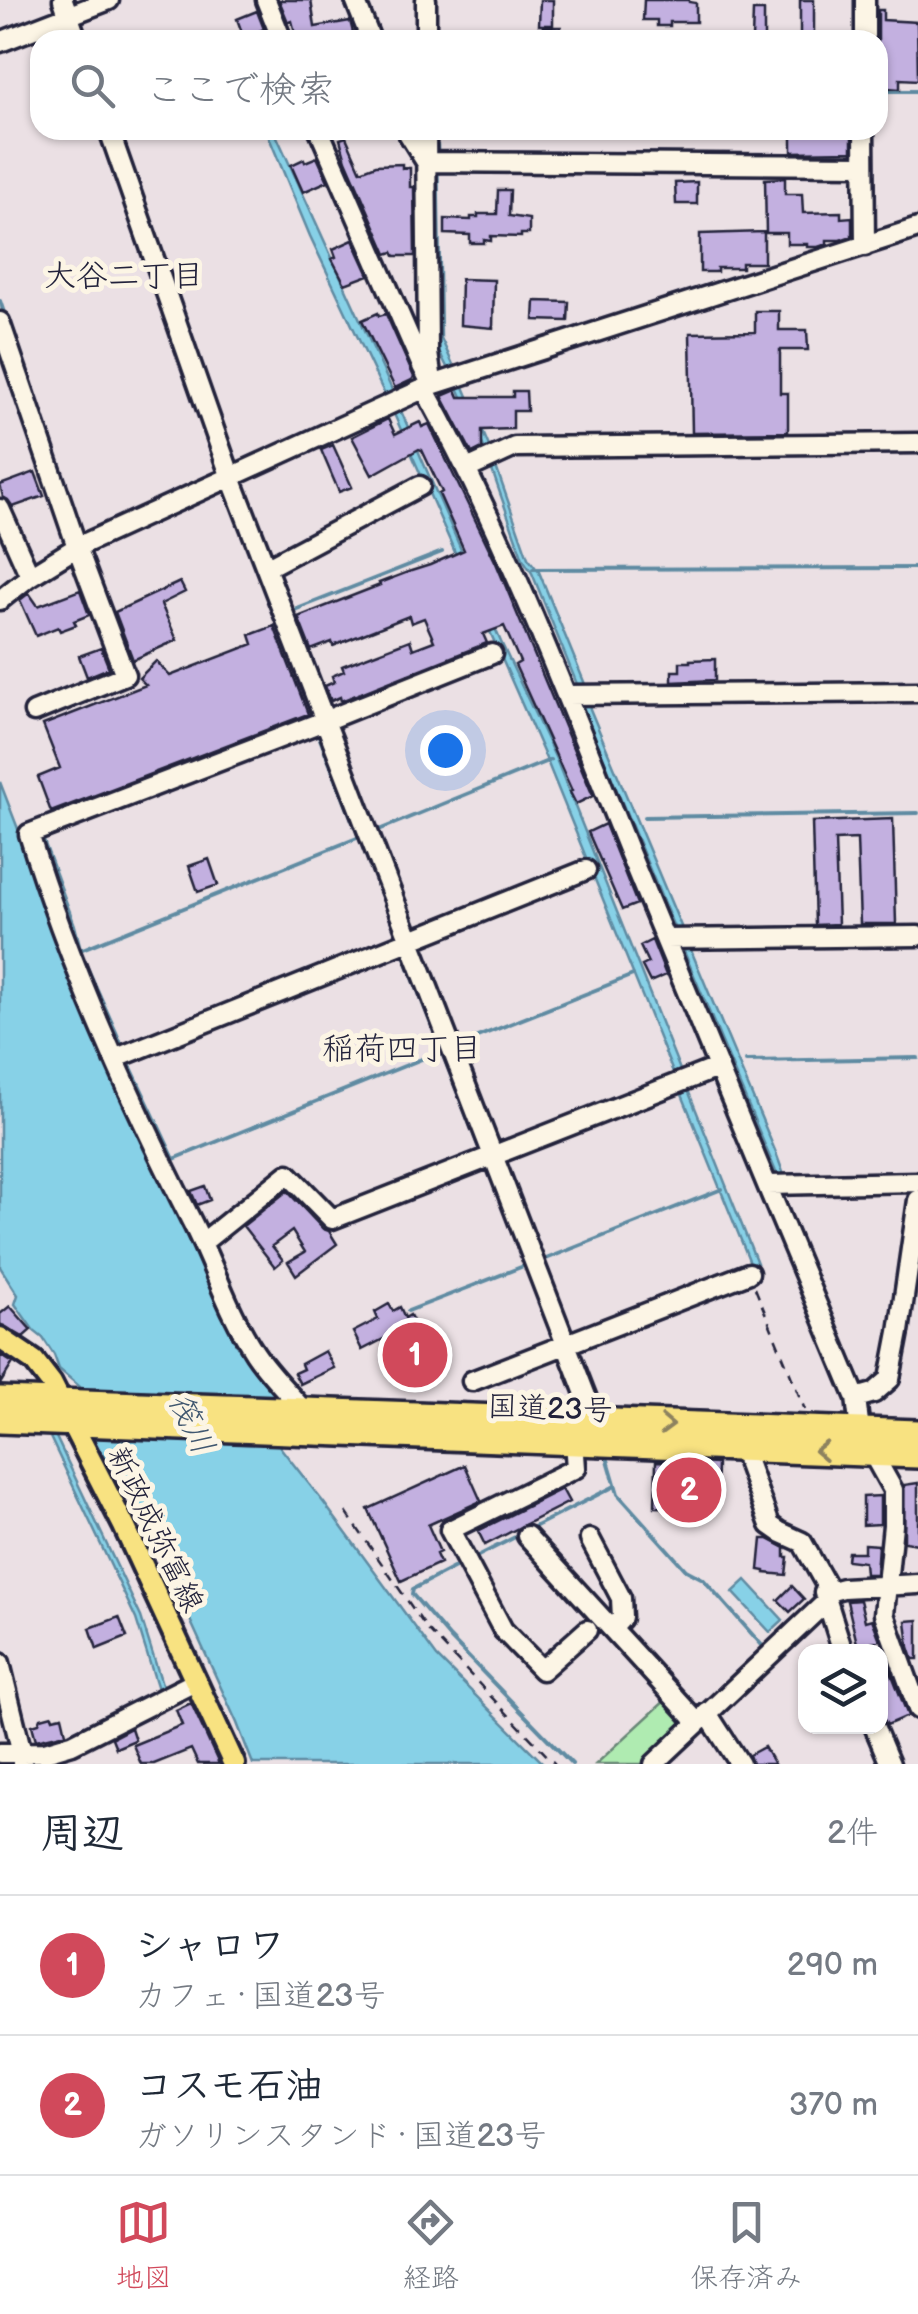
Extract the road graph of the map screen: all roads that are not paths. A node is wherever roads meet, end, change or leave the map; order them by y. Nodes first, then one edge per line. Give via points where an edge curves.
1 (109, 0) edge
2 (266, 0) edge
3 (356, 0) edge
4 (426, 0) edge
5 (865, 0) edge
6 (66, 8) edge
7 (278, 30) edge
8 (367, 30) edge
9 (426, 30) edge
10 (865, 30) edge
11 (0, 42) edge
12 (113, 140) edge
13 (323, 140) edge
14 (864, 140) edge
15 (429, 150) edge
16 (864, 165) junction
17 (918, 228) edge
18 (865, 246) junction
19 (0, 322) edge
20 (428, 387) junction
21 (918, 443) edge
22 (468, 469) junction
23 (230, 475) junction
24 (420, 486) dead end
25 (0, 510) edge
26 (77, 547) junction
27 (266, 568) junction
28 (30, 576) junction
29 (0, 600) edge
30 (492, 654) dead end
31 (918, 692) edge
32 (578, 695) junction
33 (34, 712) dead end
34 (324, 721) junction
35 (586, 870) dead end
36 (918, 936) edge
37 (678, 939) junction
38 (409, 942) junction
39 (114, 1059) junction
40 (719, 1067) junction
41 (494, 1156) junction
42 (918, 1182) edge
43 (779, 1185) junction
44 (918, 1200) edge
45 (202, 1243) junction
46 (749, 1273) road end
47 (909, 1332) edge
48 (0, 1338) edge
49 (566, 1344) junction
50 (472, 1381) dead end
51 (856, 1398) junction
52 (0, 1400) edge
53 (70, 1413) junction
54 (296, 1418) junction
55 (0, 1420) edge
56 (596, 1422) junction
57 (918, 1433) edge
58 (574, 1441) junction
59 (867, 1442) junction
60 (742, 1448) junction
61 (918, 1454) edge
62 (527, 1536) dead end
63 (590, 1540) dead end
64 (886, 1584) junction
65 (918, 1584) edge
66 (828, 1596) junction
67 (612, 1629) junction
68 (587, 1630) dead end
69 (841, 1644) edge
70 (0, 1663) edge
71 (195, 1682) junction
72 (918, 1708) edge
73 (702, 1717) junction
74 (877, 1734) edge
75 (0, 1752) edge
76 (22, 1758) edge
77 (234, 1764) edge
78 (654, 1764) edge
79 (740, 1764) edge
80 (890, 1764) edge

1 - 6 street
2 - 7 street
3 - 8 street
4 - 9 street
5 - 10 street
6 - 11 street
12 - 23 street
13 - 20 street
14 - 16 street
15 - 16 street
15 - 20 street
16 - 18 street
17 - 18 street
18 - 20 street
19 - 26 street
20 - 22 street
20 - 23 street
21 - 22 street via 515,447
22 - 32 street
23 - 26 street
23 - 27 street
24 - 27 street
25 - 28 street
26 - 28 street
26 - 33 street via 126,675
27 - 34 street
28 - 29 street
30 - 34 street
31 - 32 street
32 - 37 street
34 - 38 street
34 - 39 street via 30,834
35 - 38 street
36 - 37 street
37 - 40 street
38 - 39 street
38 - 41 street
39 - 45 street
40 - 41 street
40 - 43 street
41 - 45 street via 332,1219 288,1174
41 - 49 street
42 - 43 street
43 - 51 street
44 - 47 street
45 - 54 street via 229,1307
46 - 49 street
47 - 51 street via 890,1379 874,1394
48 - 53 main road, 新政成弥富線 via 43,1370
49 - 50 street
49 - 56 street
51 - 59 street
52 - 53 highway, 国道23号
53 - 54 highway, 国道23号
53 - 55 highway, 国道23号
53 - 71 main road, 新政成弥富線
54 - 56 highway, 国道23号
54 - 58 highway, 国道23号
56 -> 59 highway, 国道23号
57 - 59 highway, 国道23号
58 - 60 highway, 国道23号
58 - 68 street via 576,1468 450,1530 503,1630 542,1670
59 -> 60 highway, 国道23号
59 - 61 highway, 国道23号
59 - 64 street via 893,1490
60 - 66 street via 770,1525 802,1542
62 - 67 street
63 - 67 street via 622,1598 622,1618
64 - 65 street
64 - 66 street
64 - 72 street via 884,1614
66 - 69 street
66 - 73 street
67 - 73 street
70 - 76 street
71 - 76 street via 72,1744
71 - 77 main road, 新政成弥富線
73 - 78 street
73 - 79 street
74 - 80 street
75 - 76 street

